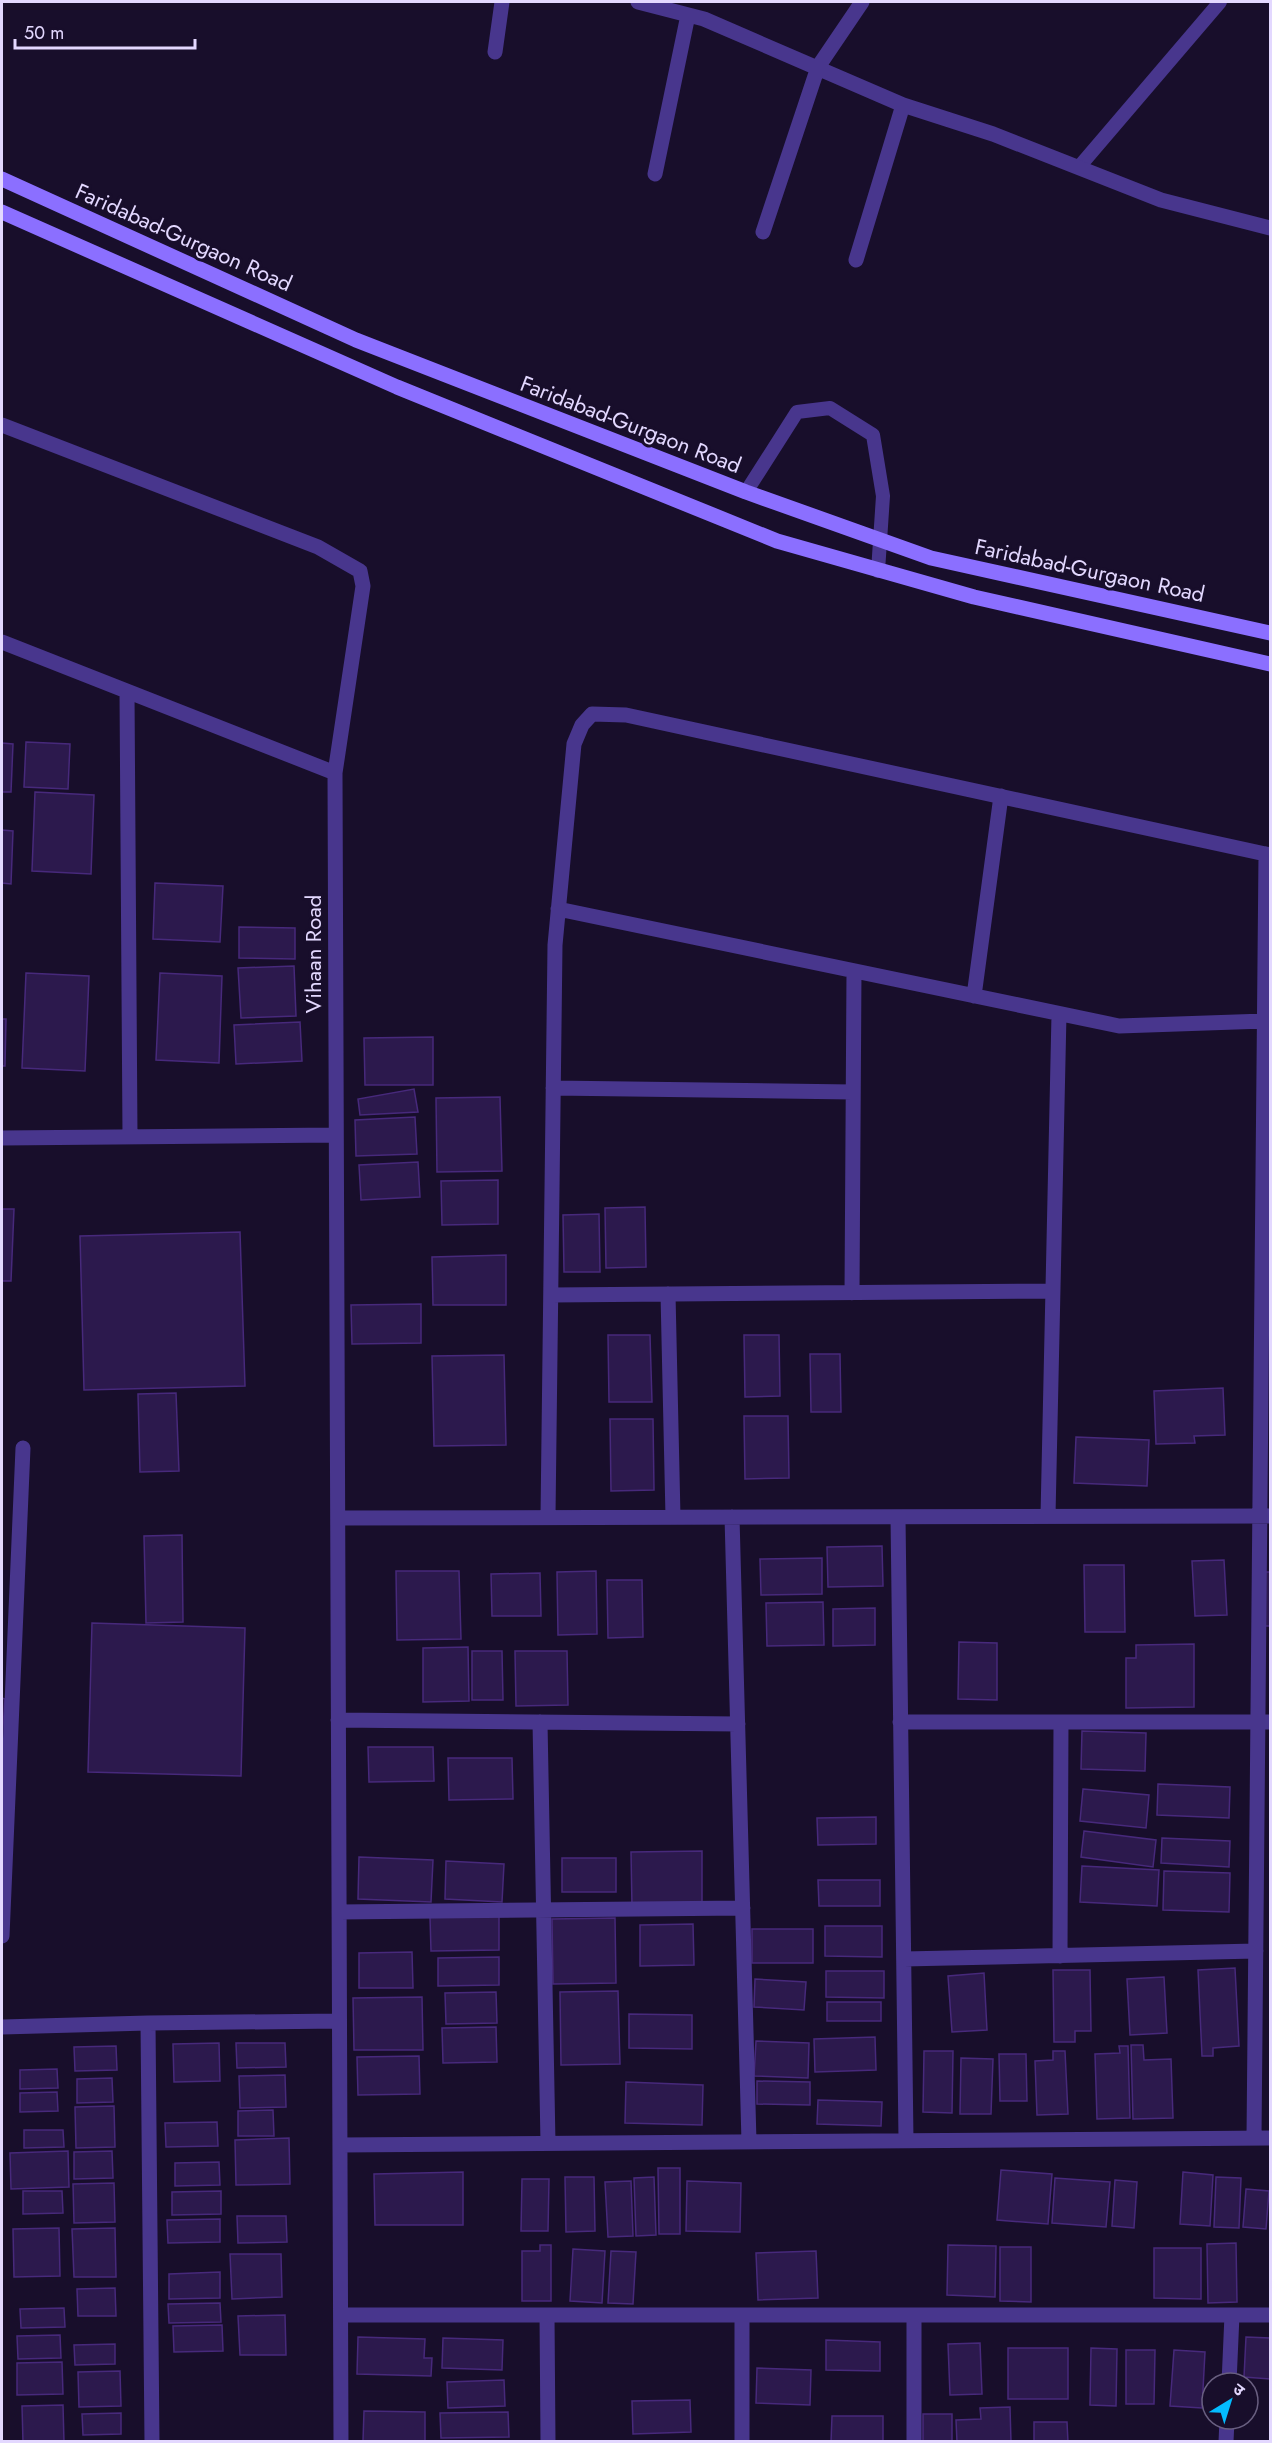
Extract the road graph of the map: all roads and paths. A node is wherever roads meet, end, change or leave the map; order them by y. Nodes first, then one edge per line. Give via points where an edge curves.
1 (502, 2) edge
2 (638, 2) edge
3 (862, 2) edge
4 (1220, 2) edge
5 (688, 15) junction
6 (495, 52) dead end
7 (818, 67) junction
8 (903, 105) junction
9 (1079, 168) junction
10 (655, 174) dead end
11 (2, 179) edge
12 (2, 212) edge
13 (1270, 226) edge
14 (763, 232) dead end
15 (856, 260) dead end
16 (3, 429) edge
17 (746, 492) junction
18 (881, 539) junction
19 (878, 571) junction
20 (1270, 633) edge
21 (2, 642) edge
22 (1270, 664) edge
23 (127, 692) junction
24 (335, 773) junction
25 (1001, 796) junction
26 (1268, 854) edge
27 (558, 909) junction
28 (854, 971) junction
29 (974, 996) junction
30 (1059, 1014) junction
31 (1265, 1021) junction
32 (553, 1088) junction
33 (853, 1092) junction
34 (336, 1135) junction
35 (130, 1137) junction
36 (2, 1138) edge
37 (1053, 1291) junction
38 (852, 1293) junction
39 (668, 1294) junction
40 (551, 1295) junction
41 (23, 1448) dead end
42 (1048, 1516) junction
43 (1266, 1516) edge
44 (548, 1517) junction
45 (673, 1517) junction
46 (732, 1517) junction
47 (898, 1517) junction
48 (338, 1518) junction
49 (9, 1603) edge
50 (339, 1720) junction
51 (540, 1722) junction
52 (900, 1722) junction
53 (1061, 1722) junction
54 (1265, 1722) edge
55 (738, 1724) junction
56 (6, 1754) edge
57 (743, 1908) junction
58 (544, 1910) junction
59 (339, 1912) junction
60 (2, 1936) edge
61 (1256, 1952) junction
62 (1060, 1956) junction
63 (904, 1959) junction
64 (339, 2021) junction
65 (148, 2023) junction
66 (2, 2027) edge
67 (1254, 2138) junction
68 (1270, 2138) edge
69 (906, 2140) junction
70 (749, 2142) junction
71 (548, 2144) junction
72 (340, 2145) junction
73 (341, 2315) junction
74 (548, 2315) junction
75 (742, 2315) junction
76 (914, 2315) junction
77 (1232, 2315) junction
78 (1270, 2315) edge
79 (1230, 2371) edge
80 (152, 2442) edge
81 (341, 2442) edge
82 (548, 2442) edge
83 (742, 2442) edge
84 (914, 2442) edge

1 - 6 street
2 - 5 street
3 - 7 street
4 - 9 lane
5 - 7 street
5 - 10 street
7 - 8 street
7 - 14 street
8 - 9 street via 993,134
8 - 15 street
9 - 13 street via 1161,200
11 - 17 main road, Faridabad-Gurgaon Road via 356,340
12 - 19 main road via 408,391 777,540
16 - 24 street, Vihaan Road via 318,547 360,571 363,586
17 - 18 main road, Faridabad-Gurgaon Road
17 - 18 lane via 797,412 830,408 873,435 883,496
18 - 19 lane
18 - 20 main road, Faridabad-Gurgaon Road via 931,558
19 - 22 main road via 974,597
21 - 23 street
23 - 24 street
23 - 35 street
24 - 34 street, Vihaan Road
25 - 26 street
25 - 27 street via 626,715 592,714 574,744
25 - 29 street
26 - 31 street
27 - 28 street
27 - 32 street
28 - 29 street
28 - 33 street
29 - 30 street
30 - 31 street via 1119,1026
30 - 37 street
31 - 43 street
32 - 33 street
32 - 40 street
33 - 38 street
34 - 35 street
34 - 48 street, Vihaan Road
35 - 36 street
37 - 38 street
37 - 42 street
38 - 39 street
39 - 40 street
39 - 45 street
40 - 44 street
41 - 49 street
42 - 43 street
42 - 47 street
43 - 54 street
44 - 45 street
44 - 48 street
45 - 46 street
46 - 47 street
46 - 55 street
47 - 52 street
48 - 50 street, Vihaan Road
49 - 56 street
50 - 51 street
50 - 59 street, Vihaan Road
51 - 55 street
51 - 58 street
52 - 53 street
52 - 63 street
53 - 54 street
53 - 62 street
54 - 61 street
55 - 57 street
56 - 60 street
57 - 58 street
57 - 70 street
58 - 59 street
58 - 71 street
59 - 64 street, Vihaan Road
61 - 62 street
61 - 67 street
62 - 63 street
63 - 69 street
64 - 65 street
64 - 72 street, Vihaan Road
65 - 66 street
65 - 80 street
67 - 68 street
67 - 69 street
69 - 70 street
70 - 71 street
71 - 72 street
72 - 73 street, Vihaan Road
73 - 74 street
73 - 81 street, Vihaan Road
74 - 75 street
74 - 82 street
75 - 76 street
75 - 83 street
76 - 77 street
76 - 84 street
77 - 78 street
77 - 79 street

